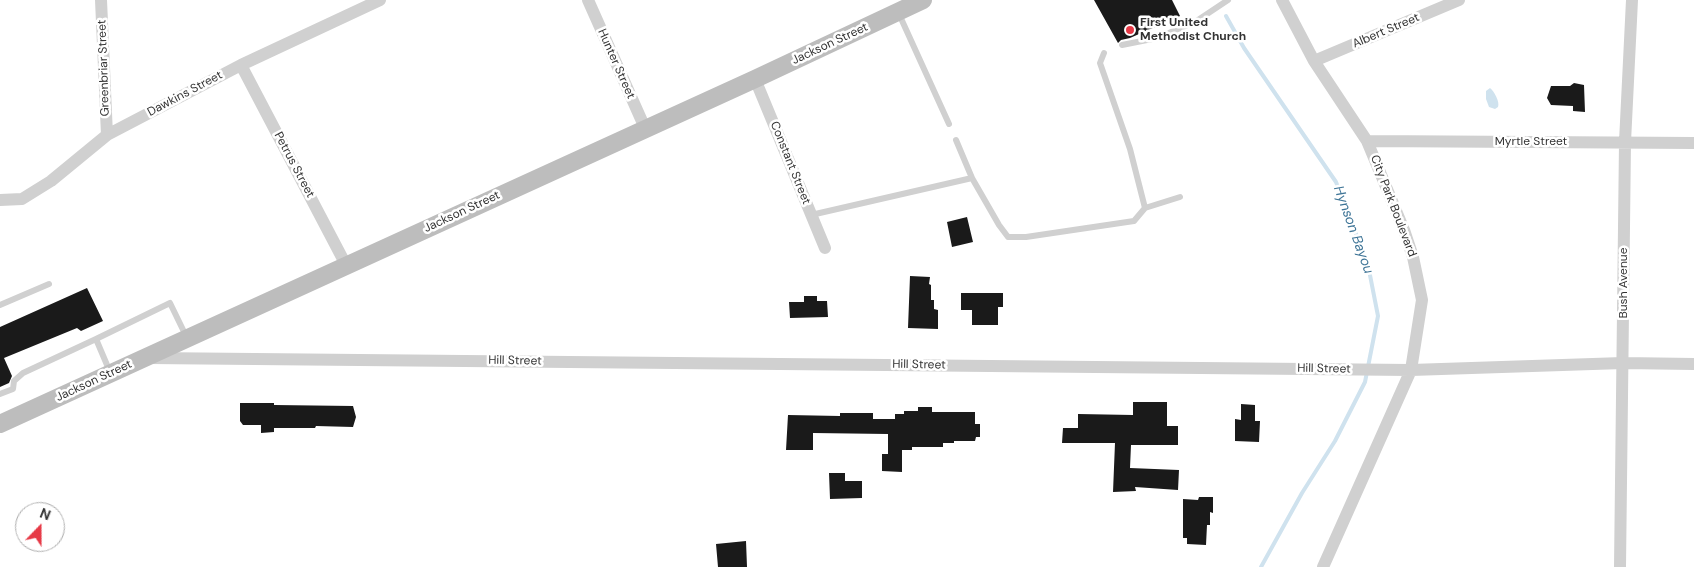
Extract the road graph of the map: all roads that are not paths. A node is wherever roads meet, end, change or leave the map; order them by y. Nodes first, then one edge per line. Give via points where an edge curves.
1 (101, 0) edge
2 (380, 0) edge
3 (588, 0) edge
4 (923, 0) edge
5 (1228, 0) edge
6 (1282, 0) edge
7 (1459, 0) edge
8 (1632, 0) edge
9 (892, 9) edge
10 (1122, 45) dead end
11 (1104, 53) dead end
12 (1314, 61) junction
13 (241, 65) junction
14 (755, 79) junction
15 (949, 124) dead end
16 (645, 128) junction
17 (107, 135) junction
18 (956, 140) dead end
19 (1367, 142) junction
20 (1625, 142) junction
21 (1694, 143) edge
22 (972, 178) junction
23 (1180, 197) dead end
24 (0, 200) edge
25 (1145, 208) junction
26 (811, 215) junction
27 (825, 248) dead end
28 (346, 265) junction
29 (49, 284) dead end
30 (0, 305) edge
31 (187, 338) junction
32 (96, 339) junction
33 (145, 358) junction
34 (1623, 363) junction
35 (1694, 364) edge
36 (1411, 370) junction
37 (111, 373) junction
38 (0, 394) edge
39 (1, 421) edge
40 (1323, 567) edge
41 (1620, 567) edge

1 - 17 street, Greenbriar Street
2 - 13 street, Dawkins Street
3 - 16 street, Hunter Street
4 - 9 main road, Jackson Street
5 - 10 lane via 1195,22 1157,38
6 - 12 street, City Park Boulevard
7 - 12 street, Albert Street
8 - 20 street, Bush Avenue
9 - 14 main road, Jackson Street
9 - 15 lane
11 - 25 lane via 1100,63 1130,149
12 - 19 street, City Park Boulevard
13 - 17 street, Dawkins Street
13 - 28 street, Petrus Street
14 - 16 main road, Jackson Street
14 - 26 street, Constant Street
16 - 28 main road, Jackson Street
17 - 24 street, Dawkins Street via 51,181 22,199
18 - 22 lane
19 - 20 street, Myrtle Street
19 - 36 street, City Park Boulevard via 1404,230 1418,278 1422,300
20 - 21 street, Myrtle Street
20 - 34 street, Bush Avenue
22 - 25 lane via 1008,237 1134,221
22 - 26 lane
23 - 25 lane
26 - 27 street, Constant Street
28 - 31 main road, Jackson Street
29 - 30 lane
31 - 32 lane via 170,302
31 - 33 main road, Jackson Street
32 - 37 lane
32 - 38 lane via 23,374 14,381 13,388
33 - 36 street, Hill Street
33 - 37 main road, Jackson Street
34 - 35 street, Hill Street
34 - 36 street, Hill Street
34 - 41 street, Bush Avenue
36 - 40 street, City Park Boulevard
37 - 39 main road, Jackson Street

